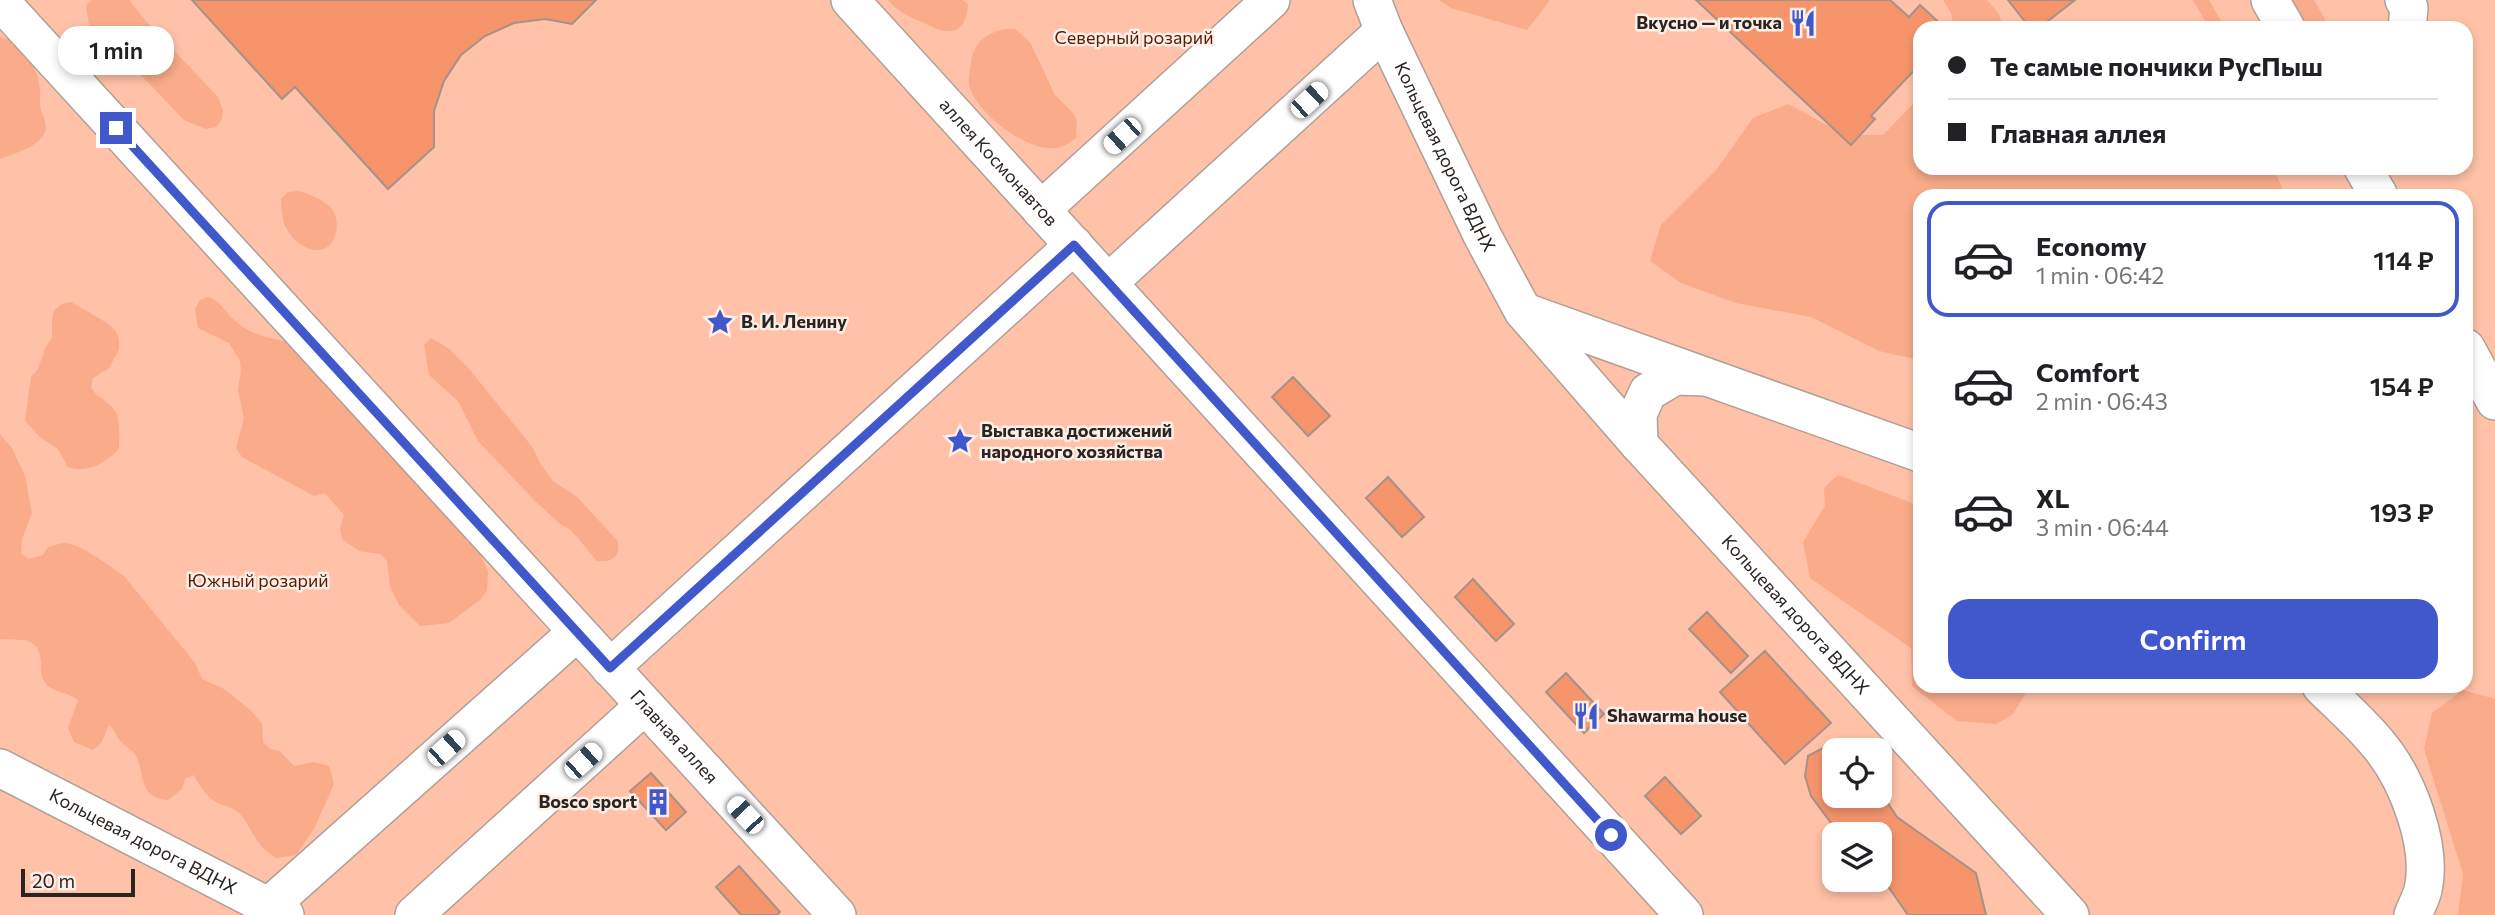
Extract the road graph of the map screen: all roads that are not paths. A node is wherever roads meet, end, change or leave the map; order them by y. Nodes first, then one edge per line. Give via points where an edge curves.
1 (850, 0) edge
2 (1271, 0) edge
3 (2270, 0) edge
4 (2404, 0) edge
5 (1, 5) edge
6 (1378, 15) edge
7 (2282, 21) edge
8 (2408, 21) edge
9 (1041, 209) junction
10 (1074, 245) junction
11 (1108, 283) junction
12 (1523, 311) junction
13 (2473, 361) edge
14 (1710, 377) junction
15 (2495, 401) edge
16 (1639, 444) junction
17 (1913, 450) edge
18 (578, 632) junction
19 (610, 668) junction
20 (2328, 693) edge
21 (645, 706) junction
22 (0, 768) edge
23 (276, 911) edge
24 (414, 915) edge
25 (836, 915) edge
26 (1684, 915) edge
27 (2070, 915) edge
28 (2413, 915) edge

1 - 9 street, аллея Космонавтов
2 - 9 street
3 - 7 street
4 - 8 street via 2409,8
5 - 18 street, Главная аллея
6 - 11 street
6 - 12 street, Кольцевая дорога ВДНХ
9 - 10 street, аллея Космонавтов
10 - 11 street, аллея Космонавтов
10 - 19 street
11 - 26 street, аллея Космонавтов
12 - 14 street
12 - 16 street, Кольцевая дорога ВДНХ
13 - 15 street
14 - 16 street via 1675,376 1648,392 1638,414
14 - 17 street
16 - 27 street, Кольцевая дорога ВДНХ
18 - 19 street, Главная аллея
18 - 23 street
19 - 21 street, Главная аллея
20 - 28 street via 2379,745 2403,779 2424,854 2423,888
21 - 24 street
21 - 25 street, Главная аллея
22 - 23 street, Кольцевая дорога ВДНХ

